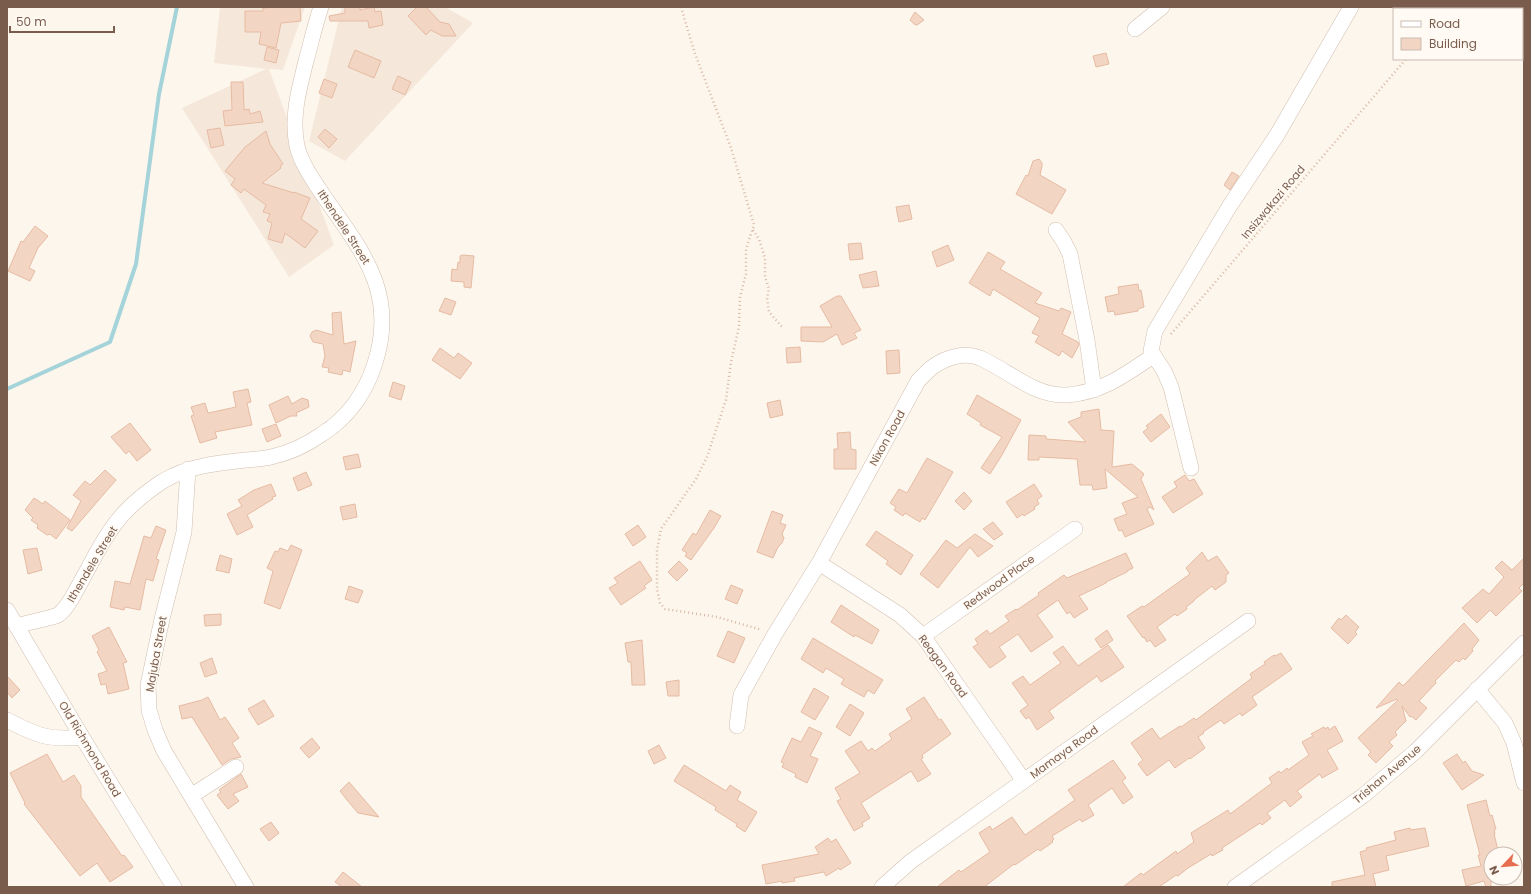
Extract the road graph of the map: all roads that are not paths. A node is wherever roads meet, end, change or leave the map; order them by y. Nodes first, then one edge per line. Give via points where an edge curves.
1 (321, 7) edge
2 (1162, 7) edge
3 (1351, 7) edge
4 (1135, 29) dead end
5 (1056, 230) dead end
6 (1153, 356) junction
7 (1094, 390) junction
8 (1192, 468) dead end
9 (188, 469) junction
10 (1075, 529) dead end
11 (819, 563) junction
12 (7, 610) edge
13 (1248, 621) dead end
14 (16, 626) junction
15 (923, 636) junction
16 (1524, 643) edge
17 (1477, 689) junction
18 (7, 720) edge
19 (737, 726) dead end
20 (82, 737) junction
21 (236, 767) dead end
22 (1024, 781) junction
23 (1524, 783) edge
24 (190, 796) junction
25 (174, 887) edge
26 (246, 887) edge
27 (882, 887) edge
28 (1235, 887) edge

1 - 9 street, Ithendele Street via 297,99 294,125 298,148 311,177 374,273 383,321 380,349 372,374 360,397 341,419 322,434 272,457
2 - 4 street
3 - 6 street via 1277,134 1161,319 1150,350
5 - 7 street via 1070,254
6 - 7 street, Nixon Road via 1114,382
6 - 8 street via 1164,371 1171,388
7 - 11 street, Nixon Road via 1068,395 1047,394 979,357 962,355 933,366 918,381
9 - 14 street, Ithendele Street via 154,487 123,515 110,530 70,602 58,615
9 - 24 street, Majuba Street via 184,532 148,685 149,710 155,730
10 - 15 street, Redwood Place
11 - 15 street, Reagan Road via 900,615
11 - 19 street, Nixon Road via 741,695
12 - 14 street, Old Richmond Road
13 - 22 street, Mamaya Road
14 - 20 street, Old Richmond Road
15 - 22 street, Reagan Road
16 - 17 street, Trishan Avenue
17 - 23 street via 1505,723 1514,743
17 - 28 street, Trishan Avenue via 1416,751 1364,795
18 - 20 street via 40,736 64,739
20 - 25 street, Old Richmond Road
21 - 24 street
22 - 27 street, Mamaya Road via 910,862
24 - 26 street, Majuba Street

